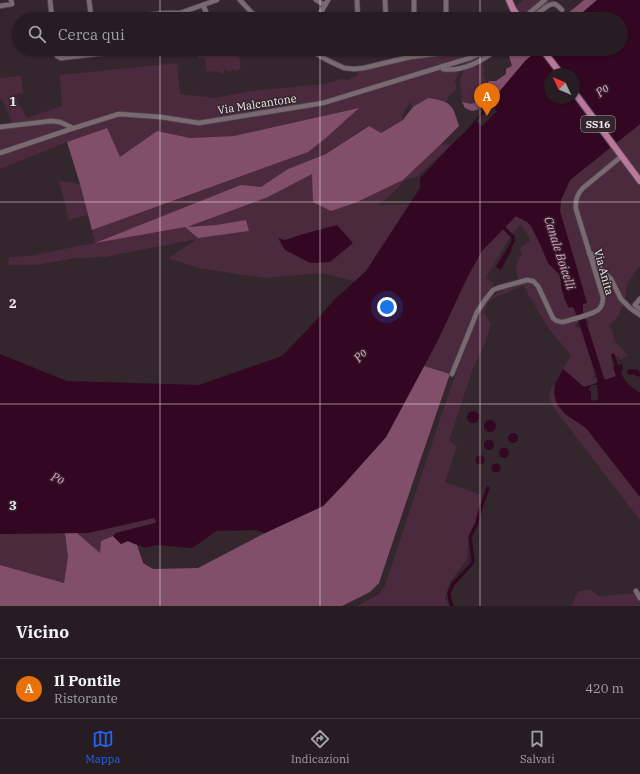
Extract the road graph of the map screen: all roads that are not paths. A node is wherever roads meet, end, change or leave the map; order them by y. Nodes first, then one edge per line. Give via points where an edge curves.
1 (11, 0) edge
2 (50, 0) edge
3 (89, 0) edge
4 (217, 0) edge
5 (240, 0) edge
6 (316, 0) edge
7 (328, 0) edge
8 (357, 0) edge
9 (385, 0) edge
10 (414, 0) edge
11 (446, 0) edge
12 (509, 0) edge
13 (545, 0) edge
14 (203, 5) junction
15 (325, 5) junction
16 (0, 6) edge
17 (562, 10) dead end
18 (51, 12) edge
19 (90, 12) edge
20 (183, 12) edge
21 (206, 12) edge
22 (251, 12) edge
23 (321, 12) edge
24 (358, 12) edge
25 (386, 12) edge
26 (414, 12) edge
27 (446, 12) edge
28 (515, 12) edge
29 (531, 12) edge
30 (539, 12) edge
31 (57, 56) edge
32 (79, 56) edge
33 (320, 56) edge
34 (418, 56) edge
35 (476, 56) edge
36 (487, 56) edge
37 (547, 56) edge
38 (443, 66) junction
39 (556, 68) edge
40 (580, 100) edge
41 (0, 127) edge
42 (71, 129) junction
43 (0, 153) edge
44 (622, 156) junction
45 (640, 181) edge
46 (589, 253) junction
47 (640, 299) edge
48 (640, 309) edge
49 (640, 315) edge
50 (452, 374) dead end
51 (636, 591) dead end
52 (640, 598) edge

1 - 16 street via 12,4
2 - 18 street
3 - 19 street
4 - 14 street
5 - 22 street
6 - 15 street
7 - 15 street
8 - 24 street
9 - 25 street
10 - 26 street
11 - 27 street
12 - 28 main road
13 - 29 street
14 - 20 street
14 - 21 street
15 - 23 street
17 - 30 street via 554,4
31 - 32 street
33 - 34 street via 344,68 354,69
35 - 38 street, Via Malcantone
36 - 38 street, Via Malcantone via 468,66 443,69
37 - 39 main road
38 - 42 street, Via Malcantone via 324,103 199,123 119,114
40 - 44 main road, SS16
41 - 42 street via 51,121 65,123
42 - 43 street, Via Malcantone
44 - 45 main road, SS16
44 - 46 street, Via Anita via 582,188 577,197 576,209
46 - 49 street via 594,255 601,270 611,279 621,300
46 - 50 street, Via Anita via 603,301 599,310 562,322 555,320 538,286 530,280 498,288 490,294 477,312
47 - 48 street via 635,305
51 - 52 street

